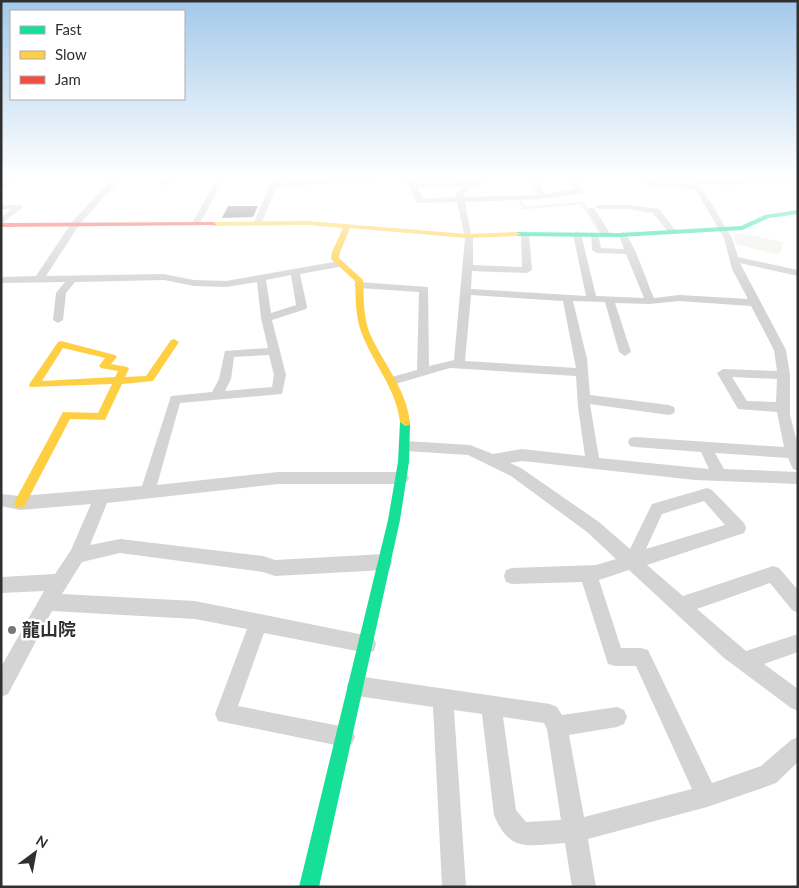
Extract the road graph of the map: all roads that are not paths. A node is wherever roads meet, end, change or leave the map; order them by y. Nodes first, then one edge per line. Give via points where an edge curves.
1 (81, 217) edge
2 (199, 217) edge
3 (260, 217) edge
4 (463, 217) edge
5 (596, 217) edge
6 (661, 217) edge
7 (716, 217) edge
8 (764, 217) edge
9 (258, 222) junction
10 (1, 223) edge
11 (196, 223) junction
12 (75, 224) junction
13 (347, 227) junction
14 (723, 229) junction
15 (672, 231) junction
16 (525, 234) junction
17 (577, 234) junction
18 (594, 234) junction
19 (607, 234) junction
20 (623, 234) junction
21 (468, 236) junction
22 (631, 252) junction
23 (734, 259) junction
24 (339, 264) junction
25 (468, 268) junction
26 (295, 272) junction
27 (798, 273) edge
28 (40, 278) junction
29 (73, 278) junction
30 (260, 278) junction
31 (1, 280) edge
32 (359, 285) junction
33 (466, 292) junction
34 (567, 298) junction
35 (592, 300) junction
36 (609, 300) junction
37 (650, 301) junction
38 (755, 303) junction
39 (266, 318) junction
40 (58, 320) dead end
41 (174, 342) dead end
42 (274, 351) junction
43 (624, 352) dead end
44 (459, 365) junction
45 (423, 372) junction
46 (582, 372) junction
47 (784, 375) junction
48 (118, 380) junction
49 (392, 381) junction
50 (216, 396) junction
51 (584, 400) junction
52 (783, 407) junction
53 (669, 410) dead end
54 (635, 442) dead end
55 (406, 446) junction
56 (705, 447) junction
57 (795, 459) edge
58 (493, 460) junction
59 (593, 463) junction
60 (720, 475) junction
61 (402, 478) junction
62 (798, 478) edge
63 (148, 492) junction
64 (102, 497) junction
65 (1, 500) edge
66 (20, 502) junction
67 (76, 555) junction
68 (384, 562) junction
69 (632, 562) junction
70 (588, 574) junction
71 (512, 576) dead end
72 (59, 582) junction
73 (1, 585) edge
74 (47, 602) junction
75 (798, 604) edge
76 (681, 606) junction
77 (258, 623) junction
78 (367, 644) junction
79 (798, 644) edge
80 (744, 660) junction
81 (1, 686) edge
82 (357, 686) junction
83 (443, 698) junction
84 (798, 701) edge
85 (490, 705) junction
86 (617, 717) dead end
87 (557, 726) junction
88 (345, 737) junction
89 (798, 747) edge
90 (707, 796) junction
91 (574, 831) junction
92 (309, 887) edge
93 (454, 887) edge
94 (584, 887) edge

1 - 12 street
2 - 11 street
3 - 9 street
4 - 21 street
5 - 19 street
6 - 15 street
7 - 14 street
8 - 14 street via 742,228
9 - 11 street
9 - 13 street
10 - 12 street
11 - 12 street
12 - 28 street
13 - 21 street
13 - 24 street via 336,252
14 - 15 street
14 - 23 street
15 - 20 street
16 - 17 street
16 - 21 street
16 - 25 street via 527,270
17 - 18 street
17 - 35 street
18 - 19 street
18 - 22 street via 597,250
19 - 20 street
20 - 22 street
21 - 25 street
22 - 37 street
23 - 27 street
23 - 38 street
24 - 26 street
24 - 32 street via 359,280
25 - 33 street
26 - 30 street
26 - 39 street via 302,308
28 - 29 street
28 - 31 street
29 - 30 street via 164,277 194,283 226,284
29 - 40 street via 61,293
30 - 39 street
32 - 45 street via 424,289
32 - 49 street via 360,313 366,334
33 - 34 street
33 - 44 street
34 - 35 street
34 - 46 street
35 - 36 street
36 - 37 street
36 - 43 street
37 - 38 street via 679,298
38 - 47 street via 780,350
39 - 42 street
41 - 48 street via 149,379
42 - 50 street via 229,354 225,379
42 - 50 street via 280,375 278,391
44 - 45 street via 450,364
44 - 46 street
45 - 49 street
46 - 51 street
47 - 52 street
47 - 52 street via 723,373 743,406
48 - 48 street via 108,381 34,385 61,344 112,356 104,366 124,369
48 - 66 street via 101,417 66,416
49 - 55 street via 405,408
50 - 63 street via 175,399
51 - 53 street
51 - 59 street
52 - 57 street
54 - 56 street
55 - 58 street via 470,450
55 - 61 street
56 - 57 street
56 - 60 street
58 - 59 street via 522,455
58 - 69 street via 516,472 593,527
59 - 60 street
60 - 62 street
61 - 63 street via 278,478
61 - 68 street
63 - 64 street
64 - 66 street
64 - 67 street
65 - 66 street
67 - 68 street via 120,546 275,568
67 - 72 street
68 - 78 street
69 - 69 street via 656,509 707,494 738,528
69 - 70 street
69 - 76 street
70 - 71 street
70 - 90 street via 615,657 641,657
72 - 73 street
72 - 74 street
74 - 77 street via 195,610
74 - 81 street
75 - 76 street via 773,574
76 - 80 street
77 - 78 street
77 - 88 street via 225,714
78 - 82 street
79 - 80 street
80 - 84 street
82 - 83 street
82 - 88 street
83 - 85 street
83 - 93 street
85 - 87 street via 550,714
85 - 91 street via 505,815 521,834
86 - 87 street
87 - 91 street
88 - 92 street
89 - 90 street via 768,775
90 - 91 street
91 - 94 street

